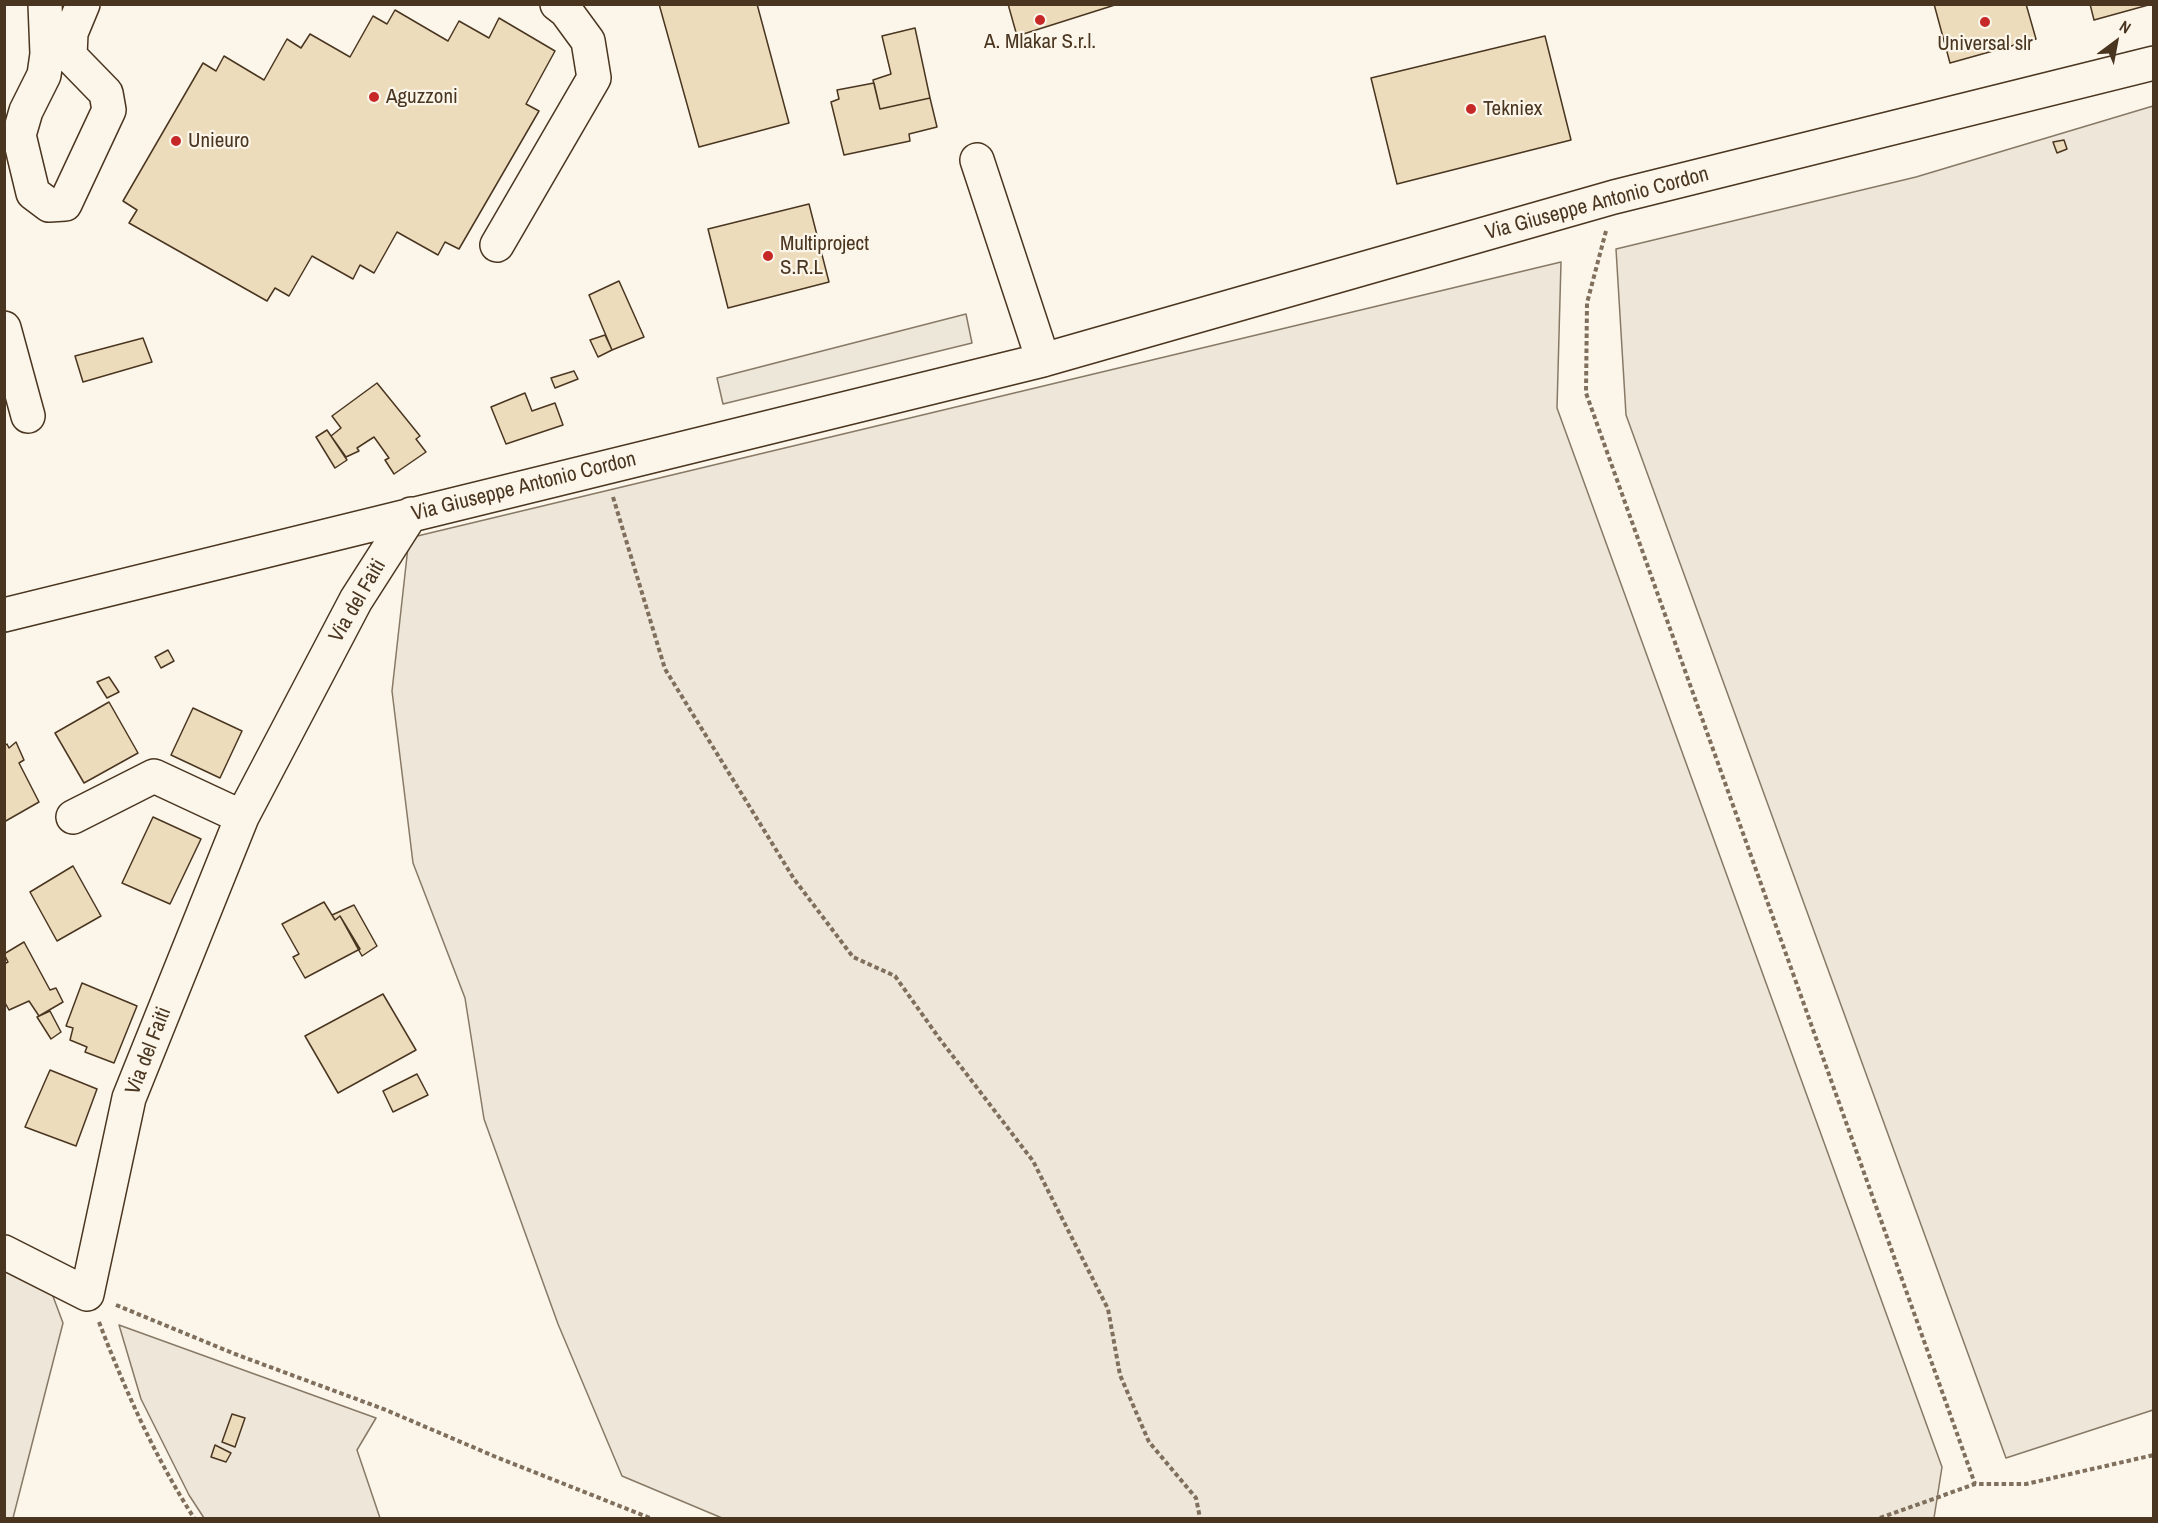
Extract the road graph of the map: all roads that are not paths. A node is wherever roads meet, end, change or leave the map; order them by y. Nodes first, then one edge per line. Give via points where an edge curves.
1 (45, 4) edge
2 (83, 4) edge
3 (557, 4) edge
4 (2154, 63) edge
5 (977, 160) dead end
6 (497, 245) dead end
7 (4, 328) edge
8 (1043, 360) junction
9 (28, 416) dead end
10 (411, 514) junction
11 (4, 615) edge
12 (73, 817) dead end
13 (242, 817) junction
14 (4, 1252) edge

1 - 2 street via 44,75 19,135 33,193 49,206 65,204 109,110 106,93 70,56 71,33
3 - 6 street via 588,41 594,78
4 - 8 street, Via Giuseppe Antonio Cordon via 1614,197
5 - 8 street
7 - 9 street
8 - 10 street, Via Giuseppe Antonio Cordon
10 - 11 street, Via Giuseppe Antonio Cordon
10 - 13 street, Via del Faiti via 356,600
12 - 13 street via 154,776
13 - 14 street, Via del Faiti via 129,1098 87,1294

